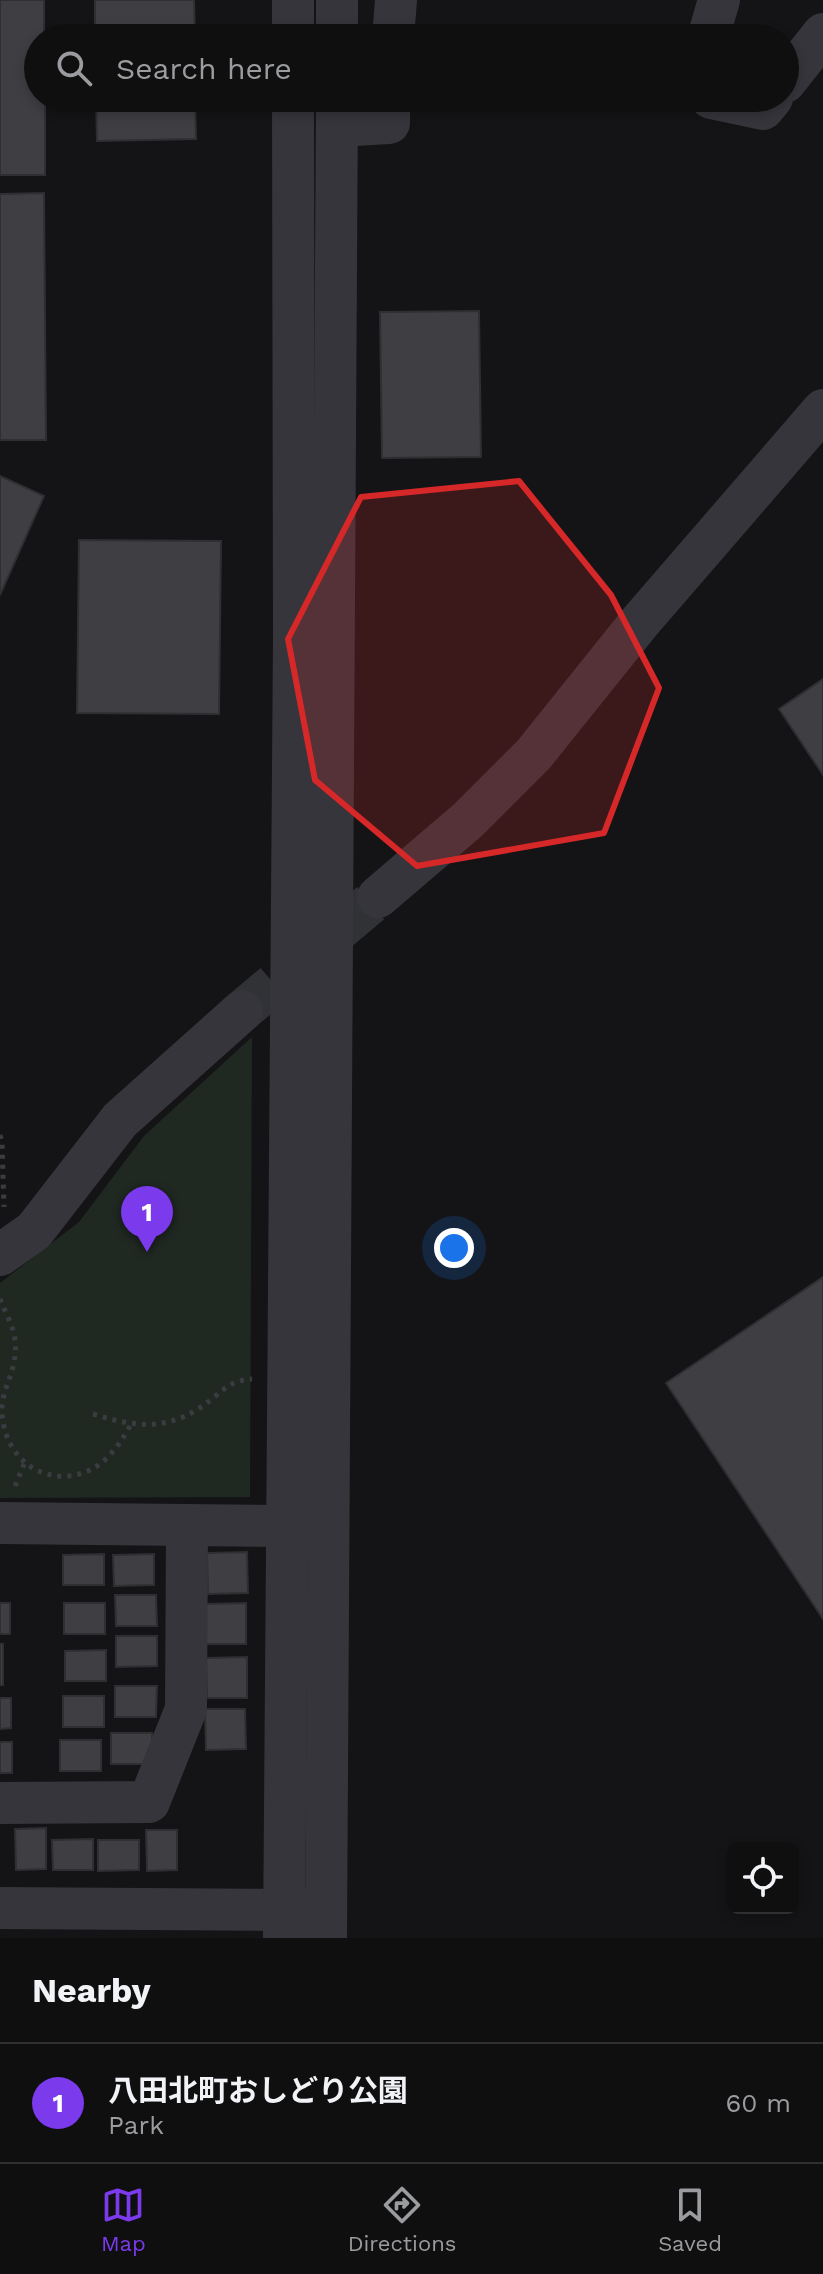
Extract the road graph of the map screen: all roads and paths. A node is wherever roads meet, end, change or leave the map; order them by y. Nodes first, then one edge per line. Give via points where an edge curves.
1 (293, 0) edge
2 (337, 0) edge
3 (396, 0) edge
4 (719, 0) edge
5 (293, 24) edge
6 (337, 24) edge
7 (394, 24) edge
8 (712, 24) edge
9 (823, 34) edge
10 (799, 64) edge
11 (293, 112) edge
12 (337, 112) edge
13 (389, 112) edge
14 (823, 410) edge
15 (378, 897) tunnel mouth
16 (242, 1011) tunnel mouth
17 (0, 1135) edge
18 (2, 1237) edge
19 (0, 1299) edge
20 (261, 1379) dead end
21 (93, 1414) dead end
22 (131, 1424) junction
23 (0, 1523) edge
24 (187, 1526) junction
25 (286, 1526) junction
26 (0, 1803) edge
27 (0, 1908) edge
28 (284, 1924) edge
29 (326, 1924) edge

1 - 5 street
2 - 6 street
3 - 7 street
4 - 8 street
9 - 10 street
11 - 25 street
12 - 13 street via 389,123
12 - 29 street
14 - 15 street via 534,754 468,820
16 - 18 street via 120,1120 34,1231
17 - 18 path
19 - 22 path via 16,1337 14,1369 2,1404 3,1428 12,1452 24,1464 65,1476 88,1472 110,1456
20 - 22 path via 239,1380 166,1424
21 - 22 path
23 - 24 street
24 - 25 street
24 - 26 street via 186,1709 149,1802
25 - 28 street
27 - 28 street
28 - 29 street

